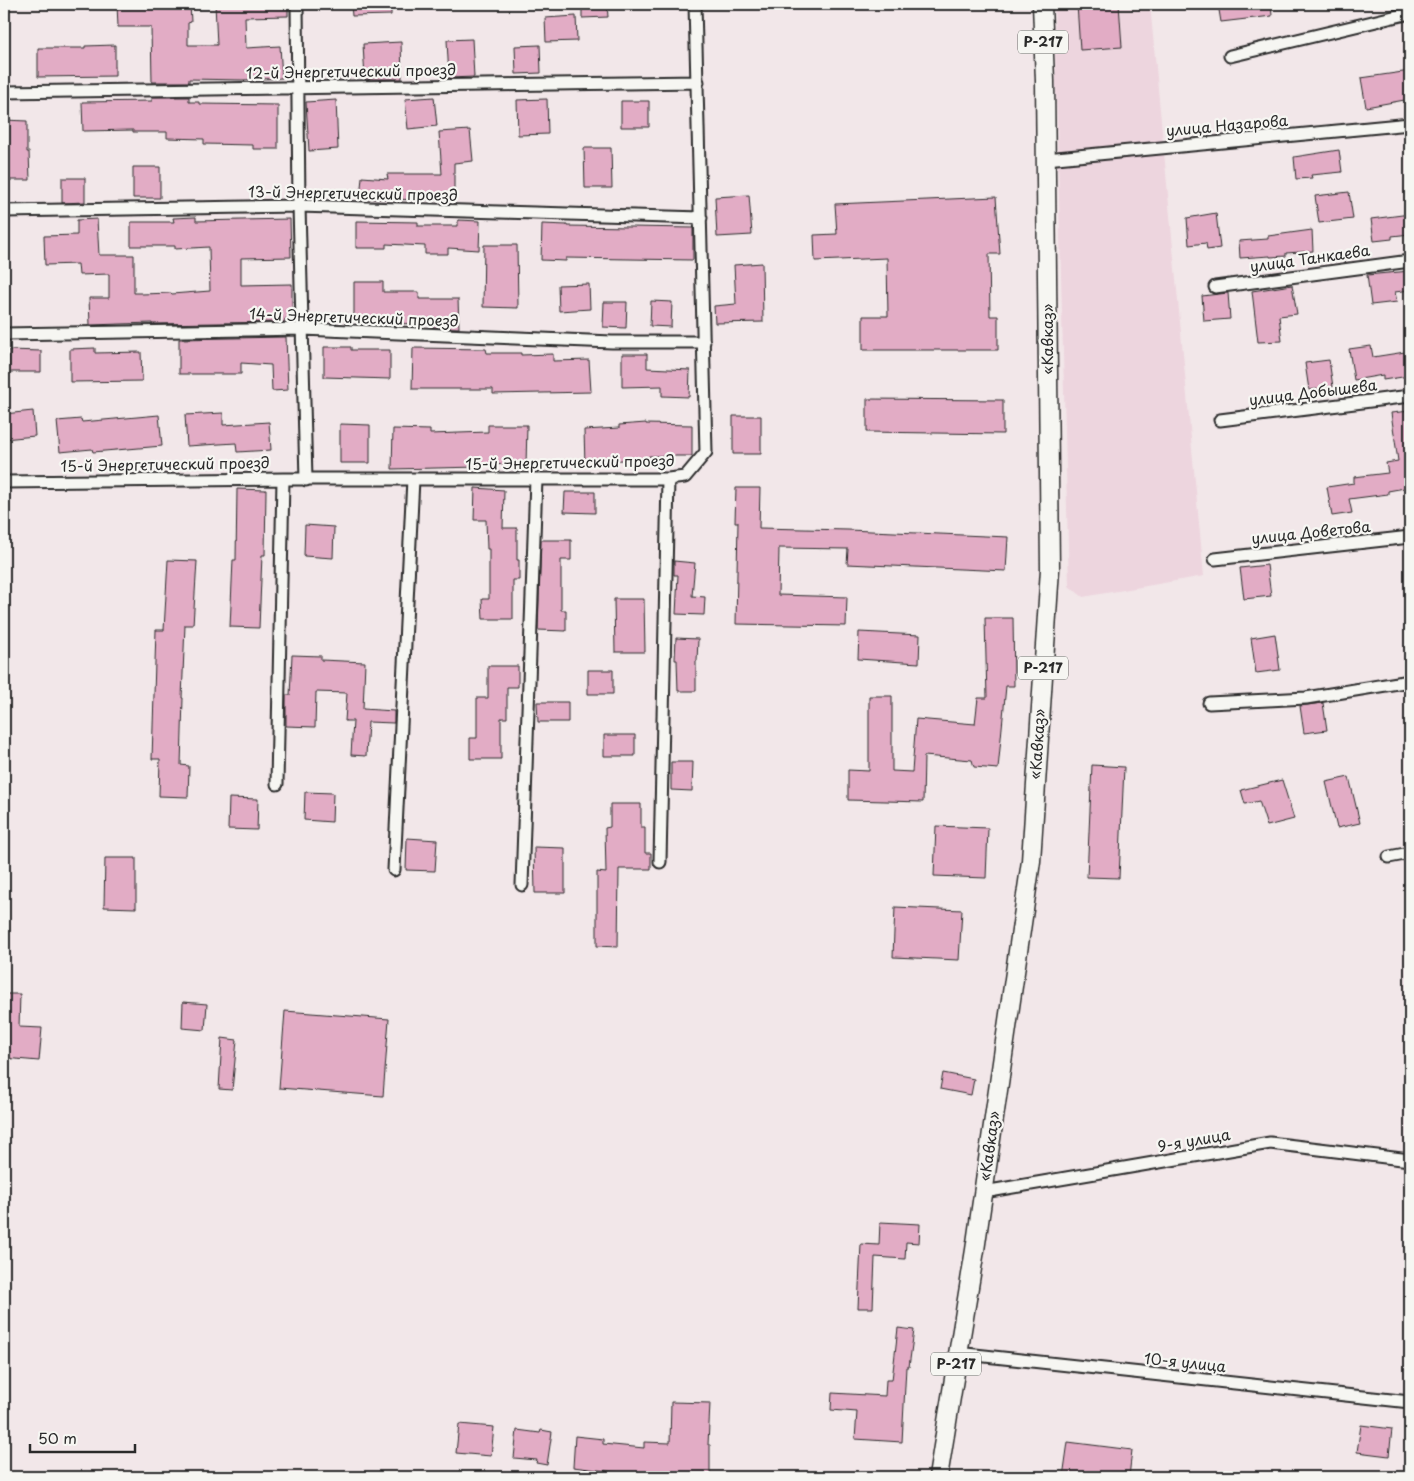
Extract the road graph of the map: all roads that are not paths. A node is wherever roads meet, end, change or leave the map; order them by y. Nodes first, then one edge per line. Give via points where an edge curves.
1 (297, 4) edge
2 (696, 4) edge
3 (1042, 4) edge
4 (1410, 13) edge
5 (1230, 56) dead end
6 (698, 82) junction
7 (298, 87) junction
8 (4, 92) edge
9 (1410, 124) edge
10 (1046, 159) junction
11 (299, 206) junction
12 (4, 211) edge
13 (701, 218) junction
14 (1410, 261) edge
15 (1215, 288) dead end
16 (303, 329) junction
17 (4, 334) edge
18 (704, 342) junction
19 (1410, 396) edge
20 (1220, 420) dead end
21 (283, 479) junction
22 (412, 479) junction
23 (536, 479) junction
24 (668, 479) junction
25 (306, 480) junction
26 (4, 482) edge
27 (1410, 537) edge
28 (1215, 559) dead end
29 (1410, 681) edge
30 (1209, 704) dead end
31 (277, 784) dead end
32 (1410, 853) edge
33 (1389, 857) dead end
34 (660, 862) dead end
35 (394, 870) dead end
36 (522, 885) dead end
37 (1410, 1160) edge
38 (984, 1192) junction
39 (958, 1353) junction
40 (1410, 1402) edge
41 (938, 1477) edge

1 - 7 street
2 - 6 street, 15-й Энергетический проезд
3 - 10 highway, «Кавказ» / Р-217
4 - 5 street
6 - 7 street, 12-й Энергетический проезд
6 - 13 street, 15-й Энергетический проезд
7 - 8 street, 12-й Энергетический проезд
7 - 11 street
9 - 10 street, улица Назарова
10 - 38 highway, «Кавказ» / Р-217 via 1050,569 1031,861
11 - 12 street, 13-й Энергетический проезд
11 - 13 street, 13-й Энергетический проезд
11 - 16 street
13 - 18 street, 15-й Энергетический проезд
14 - 15 street, улица Танкаева
16 - 17 street, 14-й Энергетический проезд
16 - 18 street, 14-й Энергетический проезд via 612,342
16 - 25 street
18 - 24 street, 15-й Энергетический проезд via 706,452 685,477
19 - 20 street, улица Добышева
21 - 25 street, 15-й Энергетический проезд
21 - 26 street, 15-й Энергетический проезд
21 - 31 street
22 - 23 street, 15-й Энергетический проезд
22 - 25 street, 15-й Энергетический проезд
22 - 35 street
23 - 24 street, 15-й Энергетический проезд
23 - 36 street
24 - 34 street
27 - 28 street, улица Доветова
29 - 30 street via 1306,698
32 - 33 street
37 - 38 street, 9-я улица via 1270,1143
38 - 39 highway, «Кавказ» / Р-217
39 - 40 street, 10-я улица
39 - 41 highway, «Кавказ» / Р-217

